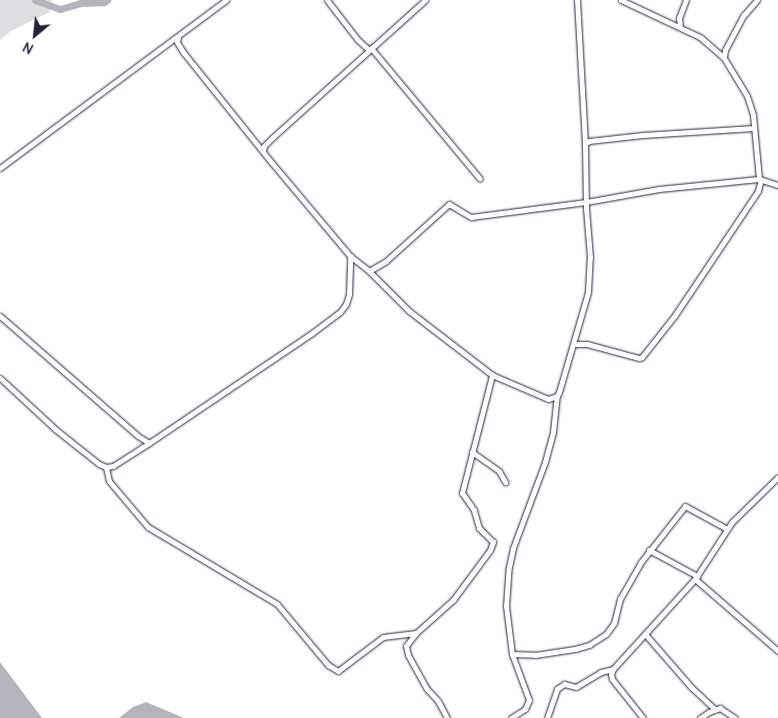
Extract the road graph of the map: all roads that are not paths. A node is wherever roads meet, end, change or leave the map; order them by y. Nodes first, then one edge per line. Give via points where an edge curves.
1 (226, 0) edge
2 (327, 0) edge
3 (425, 0) edge
4 (577, 0) edge
5 (621, 0) edge
6 (686, 0) edge
7 (756, 0) edge
8 (680, 27) junction
9 (178, 37) junction
10 (370, 49) junction
11 (724, 58) junction
12 (754, 128) junction
13 (585, 144) junction
14 (263, 151) junction
15 (0, 168) edge
16 (480, 179) dead end
17 (760, 179) junction
18 (778, 185) edge
19 (586, 202) junction
20 (350, 256) junction
21 (369, 271) junction
22 (0, 316) edge
23 (574, 344) junction
24 (492, 375) junction
25 (0, 378) edge
26 (557, 396) junction
27 (149, 443) junction
28 (472, 452) junction
29 (106, 467) junction
30 (778, 477) edge
31 (505, 482) dead end
32 (727, 529) junction
33 (649, 550) junction
34 (696, 577) junction
35 (416, 633) junction
36 (644, 634) junction
37 (778, 651) edge
38 (512, 654) junction
39 (613, 669) junction
40 (715, 709) junction
41 (447, 718) edge
42 (511, 718) edge
43 (547, 718) edge
44 (643, 718) edge
45 (700, 718) edge
46 (736, 718) edge

1 - 9 street
2 - 10 street via 357,38
3 - 10 street
4 - 13 street
5 - 8 street
6 - 8 street via 679,18
7 - 11 street via 740,22
8 - 11 street via 712,45
9 - 14 street via 177,42 183,52
9 - 15 street
10 - 14 street via 273,137
10 - 16 street
11 - 12 street via 747,96
12 - 13 street via 634,136
12 - 17 street
13 - 19 street
14 - 20 street
17 - 18 street
17 - 19 street via 659,189
17 - 23 street via 758,190 675,315 642,357
19 - 21 street via 471,217 448,204 386,261
19 - 23 street via 590,274
20 - 21 street
20 - 27 street via 350,294 340,312
21 - 24 street via 409,311
22 - 27 street
23 - 26 street
24 - 26 street via 548,399
24 - 28 street
25 - 29 street via 55,428
26 - 38 street via 547,454 509,567 506,606
27 - 29 street via 113,466
28 - 31 street via 499,471
28 - 35 street via 462,493 474,510 479,528 493,542 492,546 453,600
29 - 35 street via 109,481 148,527 277,604 333,670 342,669 382,637
30 - 32 street
32 - 33 street via 685,506
32 - 34 street
33 - 34 street
33 - 38 street via 620,599 614,623 606,634 575,649 535,655
34 - 36 street
34 - 37 street
35 - 41 street via 406,646 408,654
36 - 39 street
36 - 40 street
38 - 42 street via 529,700 524,709
39 - 43 street via 576,687 564,684 557,689
39 - 44 street via 612,679
40 - 45 street
40 - 46 street via 725,710

